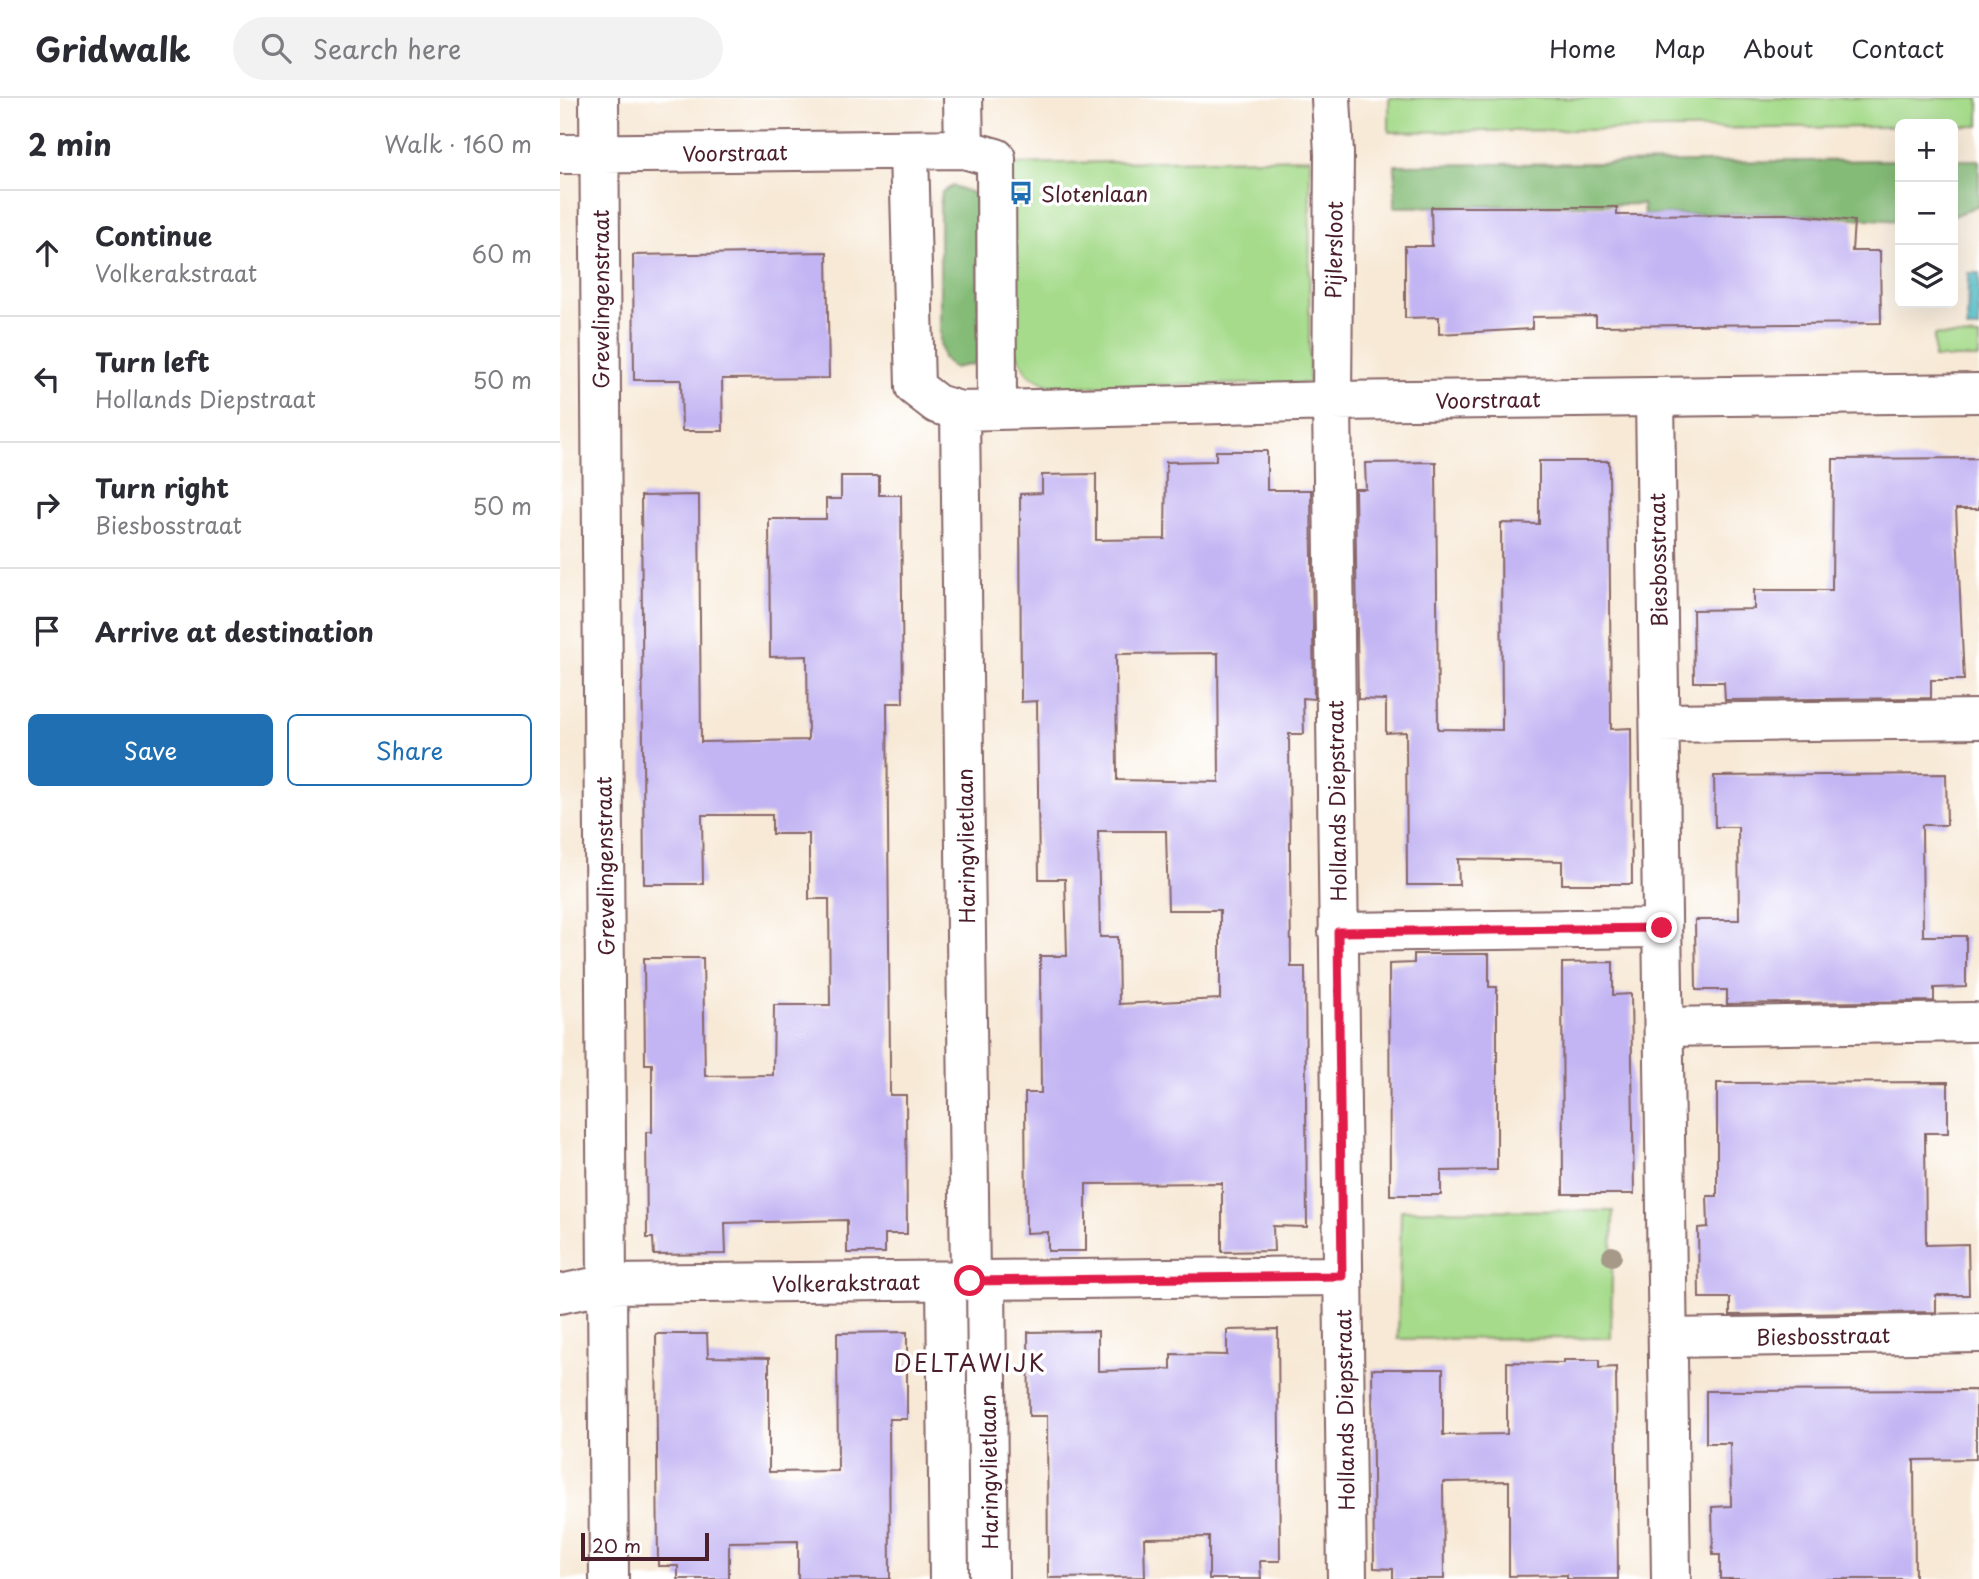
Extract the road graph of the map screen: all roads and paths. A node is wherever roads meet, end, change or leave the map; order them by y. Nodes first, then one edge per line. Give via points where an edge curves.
1 (599, 98) edge
2 (963, 98) edge
3 (1331, 98) edge
4 (964, 149) junction
5 (909, 150) junction
6 (600, 153) junction
7 (560, 154) edge
8 (1979, 393) edge
9 (1655, 397) junction
10 (1332, 401) junction
11 (998, 408) junction
12 (960, 411) junction
13 (1979, 719) edge
14 (1660, 723) junction
15 (1662, 928) junction
16 (1338, 932) junction
17 (1973, 1022) dead end
18 (1664, 1027) junction
19 (1342, 1276) junction
20 (967, 1281) junction
21 (608, 1284) junction
22 (560, 1294) edge
23 (1979, 1333) edge
24 (1668, 1338) junction
25 (609, 1579) edge
26 (949, 1579) edge
27 (989, 1579) edge
28 (1346, 1579) edge
29 (1671, 1579) edge

1 - 6 street, Grevelingenstraat
2 - 4 street
3 - 10 street, Pijlersloot
4 - 5 street, Voorstraat
4 - 11 street, Voorstraat via 996,158
5 - 6 street, Voorstraat
5 - 12 street, Voorstraat via 915,387 937,404
6 - 7 street, Voorstraat
6 - 21 street, Grevelingenstraat
8 - 9 street, Voorstraat
9 - 10 street, Voorstraat
9 - 14 street, Biesbosstraat
10 - 11 street, Voorstraat
10 - 16 street, Hollands Diepstraat
11 - 12 street, Voorstraat
12 - 20 street, Haringvlietlaan
13 - 14 street
14 - 15 street, Biesbosstraat
15 - 16 street
15 - 18 street, Biesbosstraat
16 - 19 street, Hollands Diepstraat
17 - 18 street
18 - 24 street, Biesbosstraat
19 - 20 street, Volkerakstraat
19 - 28 street, Hollands Diepstraat
20 - 21 street, Volkerakstraat
20 - 26 street, Haringvlietlaan
20 - 27 street, Haringvlietlaan
21 - 22 street, Volkerakstraat
21 - 25 street, Grevelingenstraat
23 - 24 street, Biesbosstraat
24 - 29 street, Biesbosstraat

